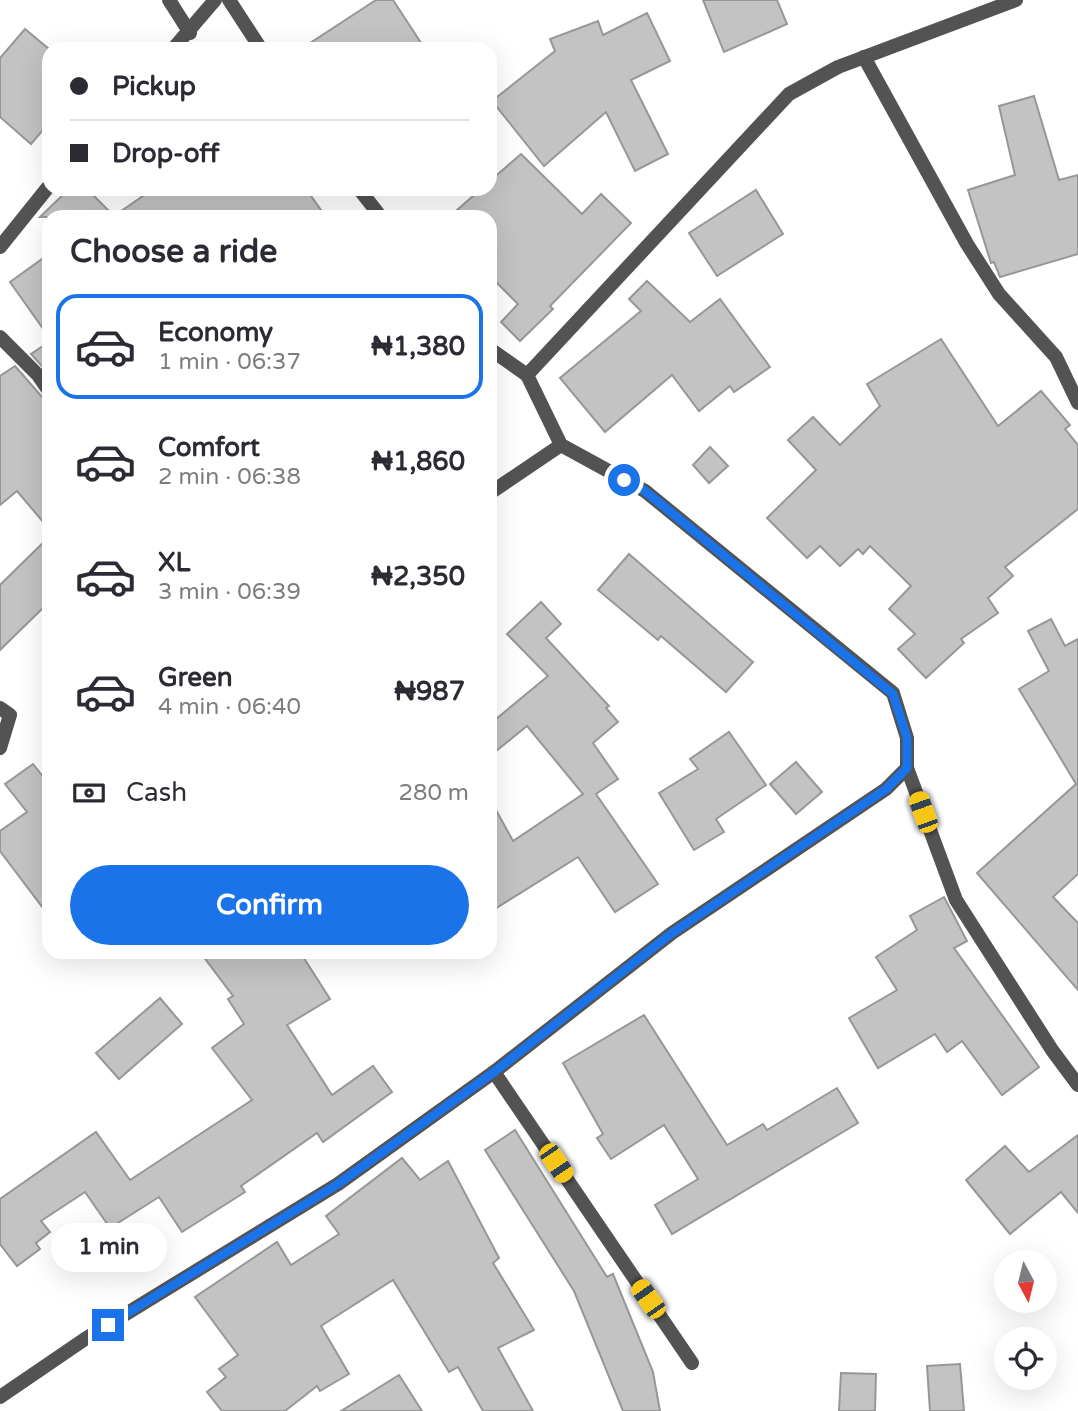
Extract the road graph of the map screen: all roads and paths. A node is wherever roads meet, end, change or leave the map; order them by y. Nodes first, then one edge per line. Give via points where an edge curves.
1 (169, 0) edge
2 (215, 0) edge
3 (229, 0) edge
4 (1016, 0) edge
5 (190, 33) junction
6 (180, 42) edge
7 (256, 42) edge
8 (864, 57) junction
9 (42, 195) edge
10 (364, 196) edge
11 (376, 210) edge
12 (0, 247) edge
13 (0, 337) edge
14 (497, 354) edge
15 (527, 375) junction
16 (42, 381) edge
17 (1078, 402) edge
18 (561, 445) junction
19 (497, 488) edge
20 (0, 708) edge
21 (0, 748) edge
22 (907, 768) junction
23 (494, 1072) junction
24 (1078, 1085) edge
25 (692, 1363) dead end
26 (0, 1397) edge

1 - 5 street
2 - 5 street
3 - 7 street
4 - 8 street
5 - 6 street
8 - 15 street via 789,94
8 - 17 street via 967,244 999,294 1056,357
9 - 12 street
10 - 11 street
13 - 16 street
14 - 15 street
15 - 18 street
18 - 19 street
18 - 22 street via 645,491 893,694 907,738
20 - 21 street via 10,715
22 - 23 street via 886,789 672,933
22 - 24 street via 956,900
23 - 25 street
23 - 26 street via 338,1184 85,1339

